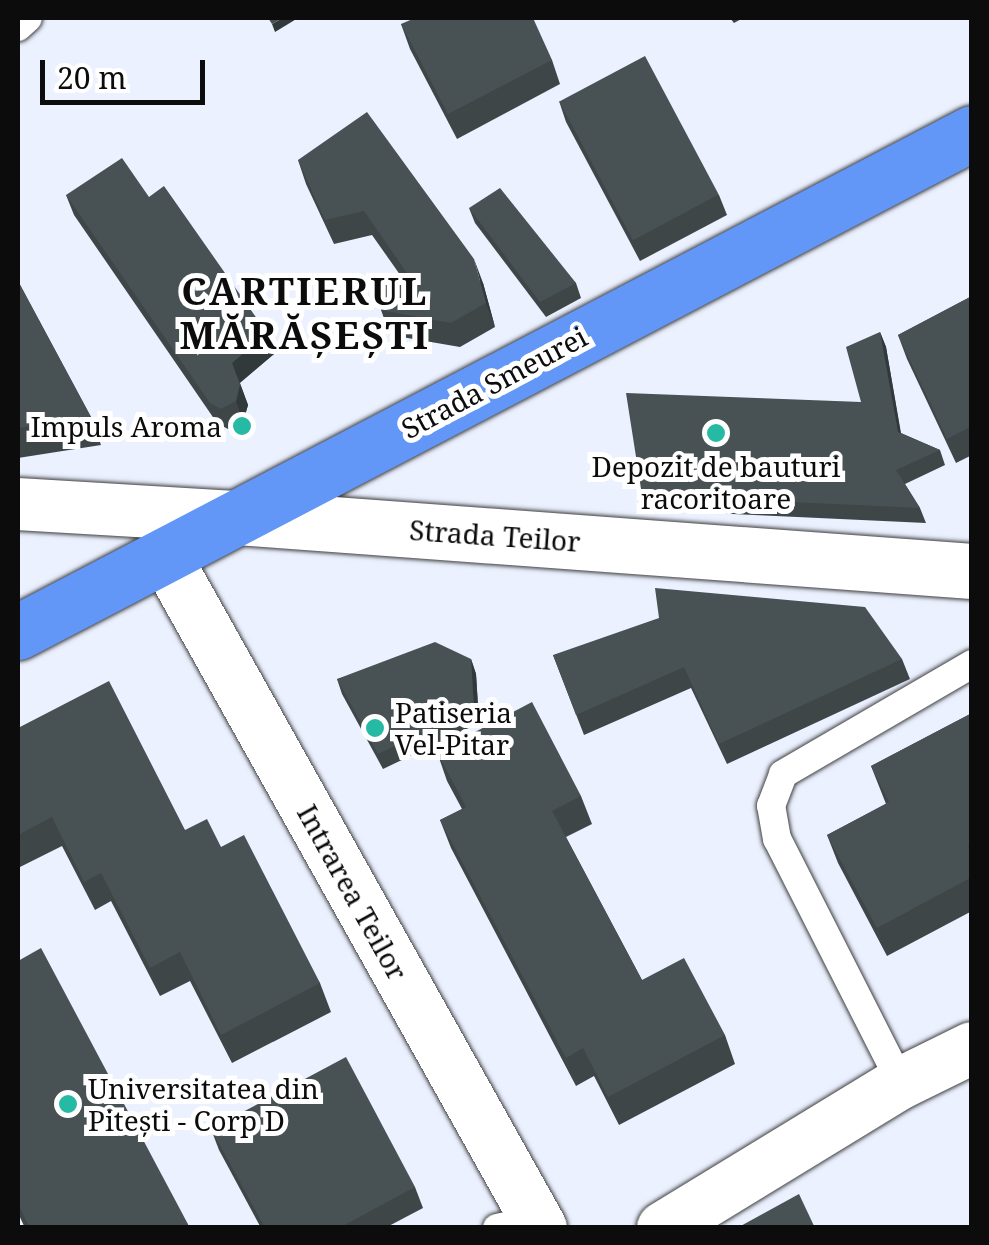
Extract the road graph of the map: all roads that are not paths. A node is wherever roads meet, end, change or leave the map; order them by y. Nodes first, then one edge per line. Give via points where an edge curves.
1 (28, 18) edge
2 (18, 27) edge
3 (972, 132) edge
4 (18, 504) edge
5 (238, 517) junction
6 (165, 556) junction
7 (972, 572) edge
8 (18, 632) edge
9 (972, 664) edge
10 (972, 1048) edge
11 (901, 1082) junction
12 (525, 1225) edge
13 (663, 1228) edge

1 - 2 lane
3 - 5 main road, Strada Smeurei
4 - 5 street, Strada Teilor
5 - 6 main road, Strada Smeurei
5 - 7 street, Strada Teilor
6 - 8 main road, Strada Smeurei
6 - 12 street, Intrarea Teilor
9 - 11 lane via 783,774 771,806 777,839
10 - 11 street
11 - 13 street

